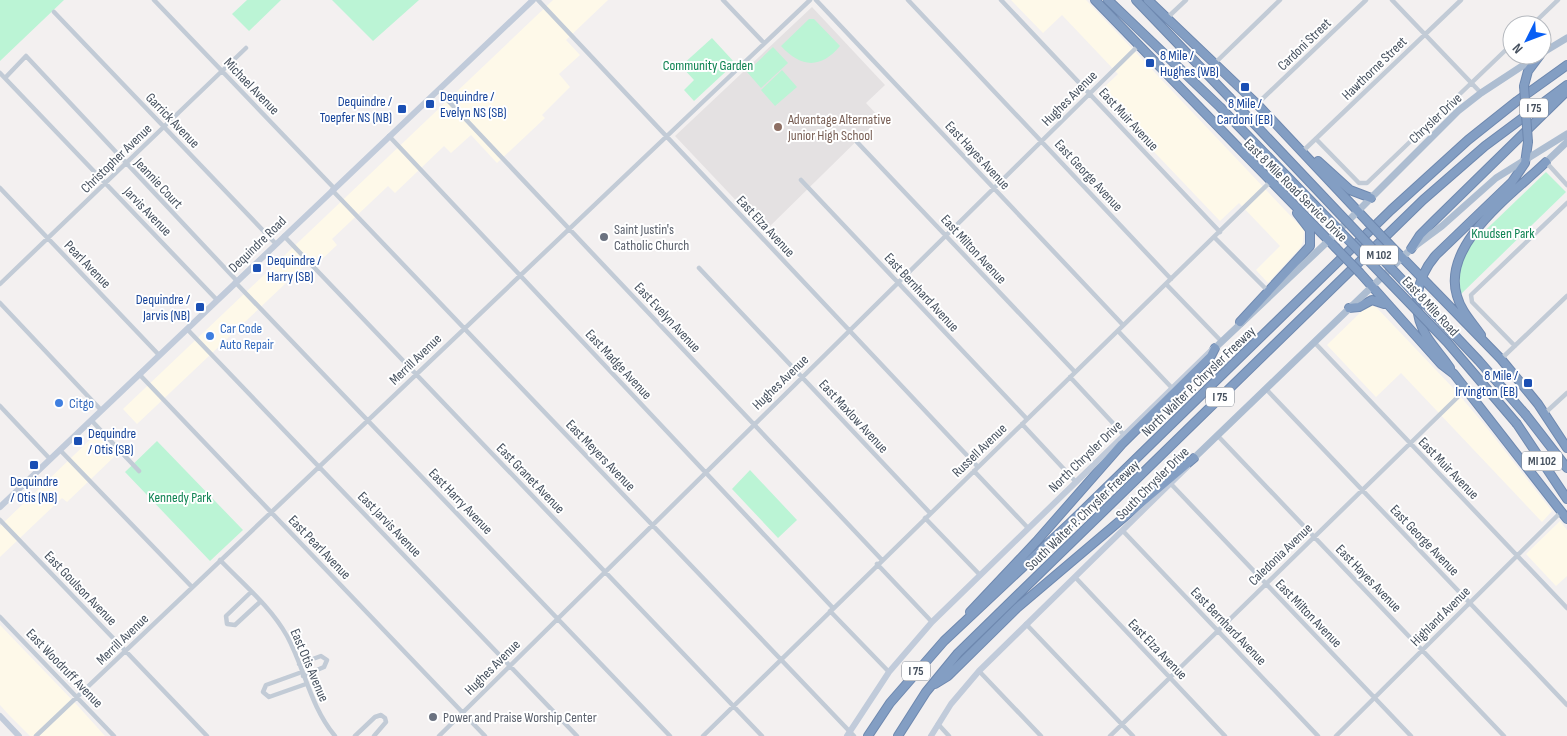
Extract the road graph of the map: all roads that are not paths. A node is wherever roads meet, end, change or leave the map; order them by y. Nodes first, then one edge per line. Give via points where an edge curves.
1 (154, 0) edge
2 (533, 0) edge
3 (538, 0) edge
4 (723, 0) edge
5 (810, 0) edge
6 (816, 0) edge
7 (908, 0) edge
8 (1001, 0) edge
9 (1096, 0) edge
10 (1108, 0) edge
11 (1136, 0) edge
12 (1148, 0) edge
13 (1186, 0) edge
14 (1280, 0) edge
15 (1366, 0) edge
16 (1392, 0) edge
17 (1461, 0) edge
18 (1558, 0) edge
19 (54, 12) dead end
20 (1542, 15) edge
21 (1167, 18) junction
22 (1425, 35) junction
23 (1567, 38) edge
24 (764, 44) junction
25 (1138, 46) junction
26 (1552, 47) edge
27 (246, 48) dead end
28 (1502, 54) edge
29 (1215, 63) junction
30 (1524, 65) edge
31 (1533, 65) edge
32 (1567, 65) edge
33 (0, 72) edge
34 (222, 72) junction
35 (5, 78) junction
36 (1472, 83) junction
37 (1567, 85) edge
38 (438, 90) junction
39 (1567, 90) edge
40 (1481, 93) junction
41 (1090, 94) junction
42 (1257, 104) junction
43 (164, 127) junction
44 (1567, 134) edge
45 (389, 136) junction
46 (666, 136) junction
47 (1316, 139) junction
48 (1042, 141) junction
49 (857, 142) dead end
50 (1567, 142) edge
51 (1303, 151) junction
52 (1526, 160) junction
53 (1546, 162) junction
54 (126, 164) junction
55 (801, 180) dead end
56 (1271, 181) junction
57 (106, 184) junction
58 (1567, 185) edge
59 (0, 188) edge
60 (994, 188) junction
61 (333, 189) junction
62 (1285, 194) junction
63 (1371, 198) junction
64 (1567, 203) edge
65 (1358, 210) junction
66 (568, 228) junction
67 (1220, 232) junction
68 (284, 236) junction
69 (946, 236) junction
70 (1214, 237) junction
71 (48, 238) junction
72 (1329, 240) junction
73 (276, 244) junction
74 (1411, 249) junction
75 (1344, 256) junction
76 (1402, 258) junction
77 (699, 268) dead end
78 (519, 275) junction
79 (1422, 278) junction
80 (1171, 279) junction
81 (236, 282) junction
82 (898, 283) junction
83 (0, 284) edge
84 (1166, 284) junction
85 (1371, 286) junction
86 (1271, 291) junction
87 (1567, 296) edge
88 (217, 300) junction
89 (0, 303) edge
90 (1388, 306) junction
91 (1348, 308) junction
92 (1240, 322) joint
93 (1123, 326) junction
94 (464, 328) junction
95 (187, 329) junction
96 (849, 330) junction
97 (1118, 331) junction
98 (1221, 342) junction
99 (1314, 342) junction
100 (1490, 346) junction
101 (1515, 346) junction
102 (1214, 348) junction
103 (159, 355) junction
104 (1501, 359) junction
105 (1075, 372) junction
106 (139, 374) junction
107 (415, 374) junction
108 (1454, 374) junction
109 (802, 377) junction
110 (1070, 377) junction
111 (1172, 388) junction
112 (1266, 389) junction
113 (1466, 389) junction
114 (1567, 392) edge
115 (0, 406) edge
116 (101, 410) junction
117 (1544, 414) junction
118 (1526, 415) joint
119 (1027, 419) junction
120 (91, 420) junction
121 (367, 420) junction
122 (754, 424) junction
123 (1022, 424) junction
124 (1516, 424) joint
125 (1124, 435) junction
126 (1217, 435) junction
127 (1410, 443) junction
128 (1567, 448) edge
129 (60, 450) junction
130 (1194, 458) junction
131 (50, 459) junction
132 (319, 466) junction
133 (978, 466) junction
134 (1567, 468) edge
135 (139, 471) dead end
136 (974, 471) junction
137 (706, 472) junction
138 (1076, 482) junction
139 (1171, 484) junction
140 (1362, 490) junction
141 (1567, 499) edge
142 (0, 507) edge
143 (271, 512) junction
144 (1561, 512) junction
145 (930, 513) junction
146 (926, 518) junction
147 (0, 520) edge
148 (1567, 520) edge
149 (652, 525) junction
150 (1028, 528) junction
151 (1123, 531) junction
152 (1314, 537) junction
153 (1517, 556) junction
154 (220, 560) junction
155 (882, 560) junction
156 (877, 564) junction
157 (605, 572) junction
158 (980, 575) junction
159 (1075, 578) junction
160 (1266, 584) junction
161 (192, 587) junction
162 (251, 592) junction
163 (260, 602) junction
164 (1469, 603) junction
165 (1567, 608) edge
166 (832, 609) junction
167 (0, 617) edge
168 (557, 619) junction
169 (932, 622) junction
170 (1026, 624) junction
171 (1218, 631) junction
172 (944, 641) junction
173 (126, 650) junction
174 (1422, 650) junction
175 (781, 659) junction
176 (299, 664) junction
177 (510, 666) junction
178 (979, 671) junction
179 (889, 672) junction
180 (303, 674) junction
181 (1170, 678) junction
182 (306, 684) junction
183 (926, 692) junction
184 (77, 697) junction
185 (1374, 698) junction
186 (733, 706) junction
187 (1567, 706) edge
188 (463, 712) junction
189 (0, 716) edge
190 (938, 724) junction
191 (1122, 725) junction
192 (850, 734) edge
193 (19, 736) edge
194 (36, 736) edge
195 (114, 736) edge
196 (207, 736) edge
197 (335, 736) edge
198 (355, 736) edge
199 (374, 736) edge
200 (439, 736) edge
201 (485, 736) edge
202 (577, 736) edge
203 (670, 736) edge
204 (703, 736) edge
205 (762, 736) edge
206 (868, 736) edge
207 (898, 736) edge
208 (931, 736) edge
209 (949, 736) edge
210 (1041, 736) edge
211 (1110, 736) edge
212 (1133, 736) edge
213 (1225, 736) edge
214 (1318, 736) edge
215 (1336, 736) edge
216 (1411, 736) edge
217 (1504, 736) edge

1 - 34 street, Michael Avenue
2 - 38 main road, Dequindre Road
3 - 46 street, East Elza Avenue
4 - 24 street
5 - 24 street, Merrill Avenue
6 - 60 street, East Hayes Avenue
7 - 48 street, East George Avenue
8 - 41 street, East Muir Avenue
9 - 25 highway, East 8 Mile Road Service Drive
10 - 124 highway, East 8 Mile Road / M 102, bridge via 1220,107 1447,342
11 - 118 highway, East 8 Mile Road / M 102, bridge via 1467,348
12 - 21 highway
13 - 21 street
14 - 29 street
15 - 42 street, Cardoni Street
16 - 22 street
17 - 22 street, Hawthorne Street
18 - 20 street
19 - 43 street, Garrick Avenue
21 - 29 highway
22 - 36 street
22 - 47 street, Hawthorne Street
23 - 26 main road, Chrysler Drive
24 - 46 street, Merrill Avenue
25 - 41 street, Hughes Avenue
25 - 56 highway, East 8 Mile Road Service Drive
27 - 34 street, Christopher Avenue
28 - 36 street
29 - 42 highway
30 - 40 main road, Chrysler Drive
31 - 52 highway, bridge via 1524,86
32 - 75 highway, North Walter P. Chrysler Freeway / I 75 via 1462,146
33 - 35 street, Jarvis Avenue
34 - 43 street, Christopher Avenue
34 - 61 street, Michael Avenue
35 - 54 street, Jeannie Court via 26,56
35 - 57 street, Jarvis Avenue
36 - 40 street
36 - 47 street via 1365,184 1359,183
37 - 183 highway, South Walter P. Chrysler Freeway / I 75 via 1485,146 1423,200 964,647
38 - 45 main road, Dequindre Road
38 - 66 street, East Evelyn Avenue
39 - 74 highway via 1420,235
40 - 63 main road, Chrysler Drive via 1458,111
41 - 48 street, Hughes Avenue
41 - 67 street, East Muir Avenue
42 - 51 highway
43 - 54 street, Christopher Avenue
43 - 73 street, Garrick Avenue
44 - 52 main road
45 - 61 main road, Dequindre Road
45 - 78 street, East Madge Avenue
46 - 66 street, Merrill Avenue
46 - 96 street, East Elza Avenue
47 - 51 street, Hawthorne Street
48 - 60 street, Hughes Avenue
48 - 80 street, East George Avenue
49 - 69 street, East Milton Avenue
50 - 53 main road
51 - 63 highway via 1313,156 1350,190
51 - 65 highway
52 - 74 main road via 1496,178
52 - 79 highway via 1512,182 1436,255
53 - 58 street
53 - 100 highway via 1472,234 1456,265 1457,297 1464,312
54 - 57 street, Christopher Avenue
54 - 81 street, Jeannie Court
55 - 82 street, East Bernhard Avenue
56 - 62 highway, East 8 Mile Road Service Drive
56 - 67 street, Russell Avenue
57 - 71 street, Christopher Avenue
57 - 88 street, Jarvis Avenue
59 - 71 street, Pearl Avenue
60 - 69 street, Hughes Avenue
60 - 93 street, East Hayes Avenue
61 - 68 main road, Dequindre Road
61 - 94 street, East Meyers Avenue
62 - 72 highway, East 8 Mile Road Service Drive
62 - 86 highway via 1310,230 1311,243
63 - 65 main road, Chrysler Drive
64 - 101 street via 1471,295 1472,302
65 - 72 main road
65 - 76 highway, East 8 Mile Road Service Drive, bridge
66 - 78 street, Merrill Avenue
66 - 122 street, East Evelyn Avenue
67 - 70 street, Russell Avenue
68 - 73 main road, Dequindre Road
68 - 107 street, East Granet Avenue
69 - 82 street, Hughes Avenue
69 - 105 street, East Milton Avenue
70 - 80 street, Russell Avenue
70 - 86 street
71 - 83 street, Christopher Avenue
71 - 103 street, Pearl Avenue
72 - 75 highway, East 8 Mile Road Service Drive, bridge
72 - 86 main road
73 - 81 main road, Dequindre Road
74 - 76 main road
75 - 85 highway, East 8 Mile Road Service Drive, bridge
75 - 172 highway, North Walter P. Chrysler Freeway / I 75
76 - 79 highway, East 8 Mile Road Service Drive
76 - 85 main road, South Chrysler Drive
77 - 109 street, East Maxlow Avenue
78 - 94 street, Merrill Avenue
78 - 137 street, East Madge Avenue
79 - 100 highway, East 8 Mile Road Service Drive via 1474,334
79 - 108 highway via 1417,302 1420,322
80 - 84 street, Russell Avenue
81 - 88 main road, Dequindre Road
81 - 121 street, East Harry Avenue
82 - 96 street, Hughes Avenue
82 - 119 street, East Bernhard Avenue
84 - 93 street, Russell Avenue
84 - 98 street
85 - 90 highway, East 8 Mile Road Service Drive
85 - 91 main road, South Chrysler Drive
86 - 92 highway
87 - 101 street
88 - 95 main road, Dequindre Road
89 - 116 street
90 - 91 highway via 1373,300
90 - 108 highway, East 8 Mile Road Service Drive
91 - 99 main road, South Chrysler Drive
92 - 98 main road, North Chrysler Drive
93 - 97 street, Russell Avenue
94 - 107 street, Merrill Avenue
94 - 149 street, East Meyers Avenue
95 - 103 main road, Dequindre Road
95 - 132 street, East Jarvis Avenue
96 - 109 street, Hughes Avenue
96 - 133 street, East Elza Avenue
97 - 105 street, Russell Avenue
97 - 111 street
98 - 102 main road, North Chrysler Drive
99 - 112 main road, South Chrysler Drive
99 - 127 street, East Muir Avenue
100 - 104 highway
101 - 104 street
102 - 111 main road, North Chrysler Drive
102 - 172 highway via 1211,356 1122,444
103 - 106 main road, Dequindre Road
104 - 117 highway
105 - 110 street, Russell Avenue
106 - 116 main road, Dequindre Road
106 - 143 street, East Pearl Avenue
107 - 121 street, Merrill Avenue
107 - 157 street, East Granet Avenue
108 - 113 highway, East 8 Mile Road Service Drive
109 - 122 street, Hughes Avenue
109 - 145 street, East Maxlow Avenue
110 - 119 street, Russell Avenue
110 - 125 street
111 - 125 main road, North Chrysler Drive
112 - 126 main road, South Chrysler Drive
112 - 140 street, East George Avenue
113 - 127 street, Caledonia Avenue
113 - 144 highway, East 8 Mile Road Service Drive
114 - 117 street
115 - 131 street
116 - 120 main road, Dequindre Road
117 - 128 highway
118 - 134 highway, MI 102
119 - 123 street, Russell Avenue
120 - 129 main road, Dequindre Road
120 - 135 street
121 - 132 street, Merrill Avenue
121 - 168 street, East Harry Avenue
122 - 137 street, Hughes Avenue
122 - 155 street, East Evelyn Avenue
123 - 133 street, Russell Avenue
123 - 138 street
124 - 141 highway, East 8 Mile Road / MI 102
125 - 138 main road, North Chrysler Drive
126 - 130 main road, South Chrysler Drive
126 - 152 street, East Hayes Avenue
127 - 140 street, Caledonia Avenue
127 - 153 street, East Muir Avenue
129 - 131 main road, Dequindre Road
129 - 161 street
130 - 139 main road, South Chrysler Drive
130 - 183 highway via 1017,608 948,676
131 - 142 main road, Dequindre Road
132 - 143 street, Merrill Avenue
132 - 177 street, East Jarvis Avenue
133 - 136 street, Russell Avenue
136 - 145 street, Russell Avenue
136 - 150 street
137 - 149 street, Hughes Avenue
137 - 166 street, East Madge Avenue
138 - 150 main road, North Chrysler Drive
139 - 151 main road, South Chrysler Drive
139 - 160 street, East Milton Avenue
140 - 152 street, Caledonia Avenue
140 - 164 street, East George Avenue
143 - 154 street, Merrill Avenue
143 - 188 street, East Pearl Avenue
144 - 148 highway, East 8 Mile Road Service Drive
144 - 153 street, Highland Avenue
145 - 146 street, Russell Avenue
146 - 155 street, Russell Avenue
146 - 158 street
147 - 173 street, East Goulson Avenue
149 - 157 street, Hughes Avenue
149 - 175 street, East Meyers Avenue
150 - 158 main road, North Chrysler Drive
151 - 159 main road, South Chrysler Drive
151 - 171 street, East Bernhard Avenue
152 - 160 street, Caledonia Avenue
152 - 174 street, East Hayes Avenue
153 - 164 street, Highland Avenue
153 - 165 street, East Muir Avenue
154 - 161 street, Merrill Avenue
154 - 162 street, East Otis Avenue
155 - 156 street, Russell Avenue
156 - 166 street, Russell Avenue
156 - 169 street
157 - 168 street, Hughes Avenue
157 - 186 street, East Granet Avenue
158 - 169 main road, North Chrysler Drive
159 - 170 main road, South Chrysler Drive
159 - 181 street, East Elza Avenue
160 - 171 street, Caledonia Avenue
160 - 185 street, East Milton Avenue
161 - 173 street, Merrill Avenue
162 - 163 street, East Otis Avenue
162 - 163 street via 226,616 226,624 235,625
163 - 176 street, East Otis Avenue via 281,626
164 - 174 street, Highland Avenue
164 - 187 street, East George Avenue
166 - 175 street, Russell Avenue
166 - 179 street, East Madge Avenue
167 - 184 street, East Woodruff Avenue
168 - 177 street, Hughes Avenue
168 - 203 street, East Harry Avenue
169 - 179 main road, North Chrysler Drive
170 - 178 main road, South Chrysler Drive
170 - 191 street
171 - 181 street, Caledonia Avenue
171 - 214 street, East Bernhard Avenue
172 - 206 highway, North Walter P. Chrysler Freeway / I 75 via 890,703
173 - 184 street, Merrill Avenue
173 - 196 street, East Goulson Avenue
174 - 185 street, Highland Avenue
174 - 217 street, East Hayes Avenue
175 - 186 street, Russell Avenue
175 - 192 street, East Meyers Avenue
176 - 180 street, East Otis Avenue
176 - 180 street via 318,656 326,660 324,667
177 - 188 street, Hughes Avenue
177 - 202 street, East Jarvis Avenue
178 - 190 main road, South Chrysler Drive
178 - 210 street
179 - 192 main road, North Chrysler Drive
180 - 182 street, East Otis Avenue
180 - 182 street via 266,685 263,692 269,697
181 - 191 street, Caledonia Avenue
181 - 213 street, East Elza Avenue
182 - 197 street, East Otis Avenue via 318,711
183 - 207 highway, South Walter P. Chrysler Freeway / I 75
184 - 194 street, Merrill Avenue
184 - 195 street, East Woodruff Avenue
185 - 215 street, Highland Avenue
185 - 216 street, East Milton Avenue
186 - 204 street, Russell Avenue
186 - 205 street, East Granet Avenue
188 - 200 street, Hughes Avenue
188 - 201 street, East Pearl Avenue
189 - 193 main road
190 - 208 main road, South Chrysler Drive
190 - 209 street
191 - 211 street, Caledonia Avenue
191 - 212 street
198 - 199 street via 381,715 386,722

